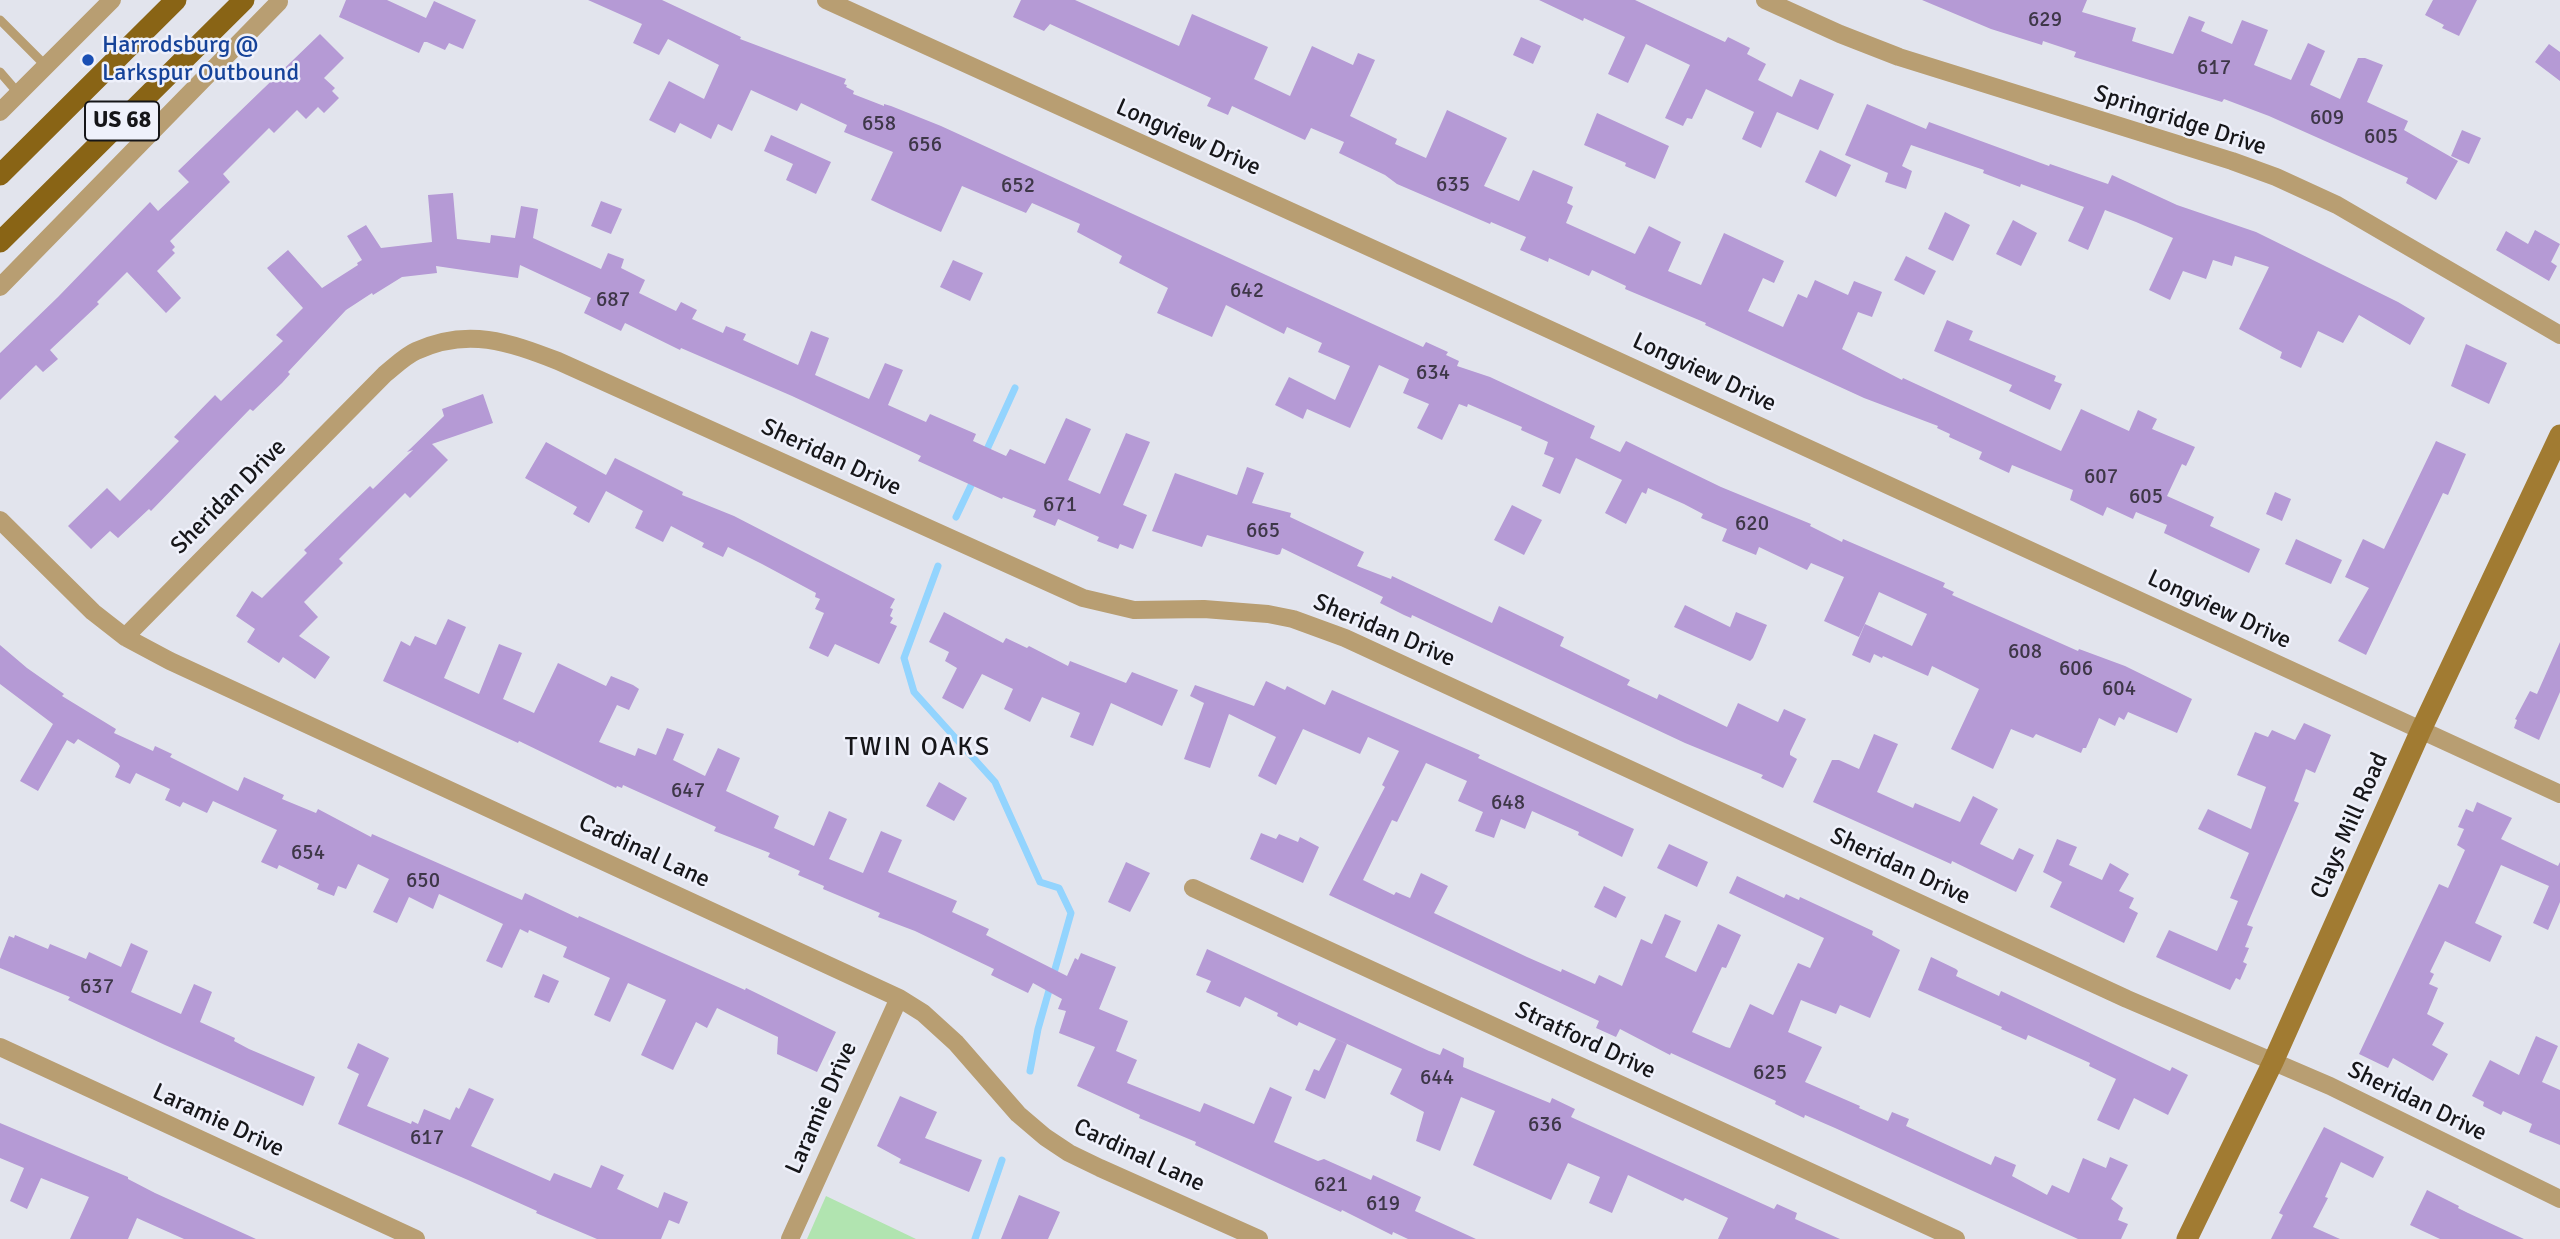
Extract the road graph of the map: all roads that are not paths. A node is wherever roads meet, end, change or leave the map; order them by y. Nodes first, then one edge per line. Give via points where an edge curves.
1 (112, 0) edge
2 (176, 0) edge
3 (244, 0) edge
4 (826, 0) edge
5 (1765, 0) edge
6 (279, 2) dead end
7 (0, 20) edge
8 (46, 66) junction
9 (0, 72) edge
10 (19, 94) junction
11 (0, 112) edge
12 (0, 175) edge
13 (0, 242) edge
14 (0, 287) edge
15 (2560, 334) edge
16 (2560, 435) edge
17 (0, 520) edge
18 (125, 637) junction
19 (2421, 730) junction
20 (2560, 794) edge
21 (1193, 888) dead end
22 (899, 998) junction
23 (0, 1047) edge
24 (2273, 1062) junction
25 (2560, 1199) edge
26 (416, 1239) edge
27 (790, 1239) edge
28 (1259, 1239) edge
29 (1956, 1239) edge
30 (2187, 1239) edge

1 - 8 street
2 - 12 main road, US 68
3 - 13 main road, US 68
4 - 19 street, Longview Drive
5 - 15 street, Springridge Drive via 1899,57 2306,189
6 - 14 street
7 - 8 lane
8 - 10 street
9 - 10 lane
10 - 11 street
16 - 19 main road, Clays Mill Road
17 - 18 street, Cardinal Lane
18 - 22 street, Cardinal Lane via 209,681
18 - 24 street, Sheridan Drive via 385,374 414,352 441,342 489,338 558,361 1083,598 1134,610 1268,614 1345,638
19 - 20 street, Longview Drive
19 - 24 main road, Clays Mill Road
21 - 29 street, Stratford Drive
22 - 27 street, Laramie Drive
22 - 28 street, Cardinal Lane via 956,1043 1018,1114 1045,1137 1090,1163
23 - 26 street, Laramie Drive
24 - 25 street, Sheridan Drive
24 - 30 main road, Clays Mill Road

